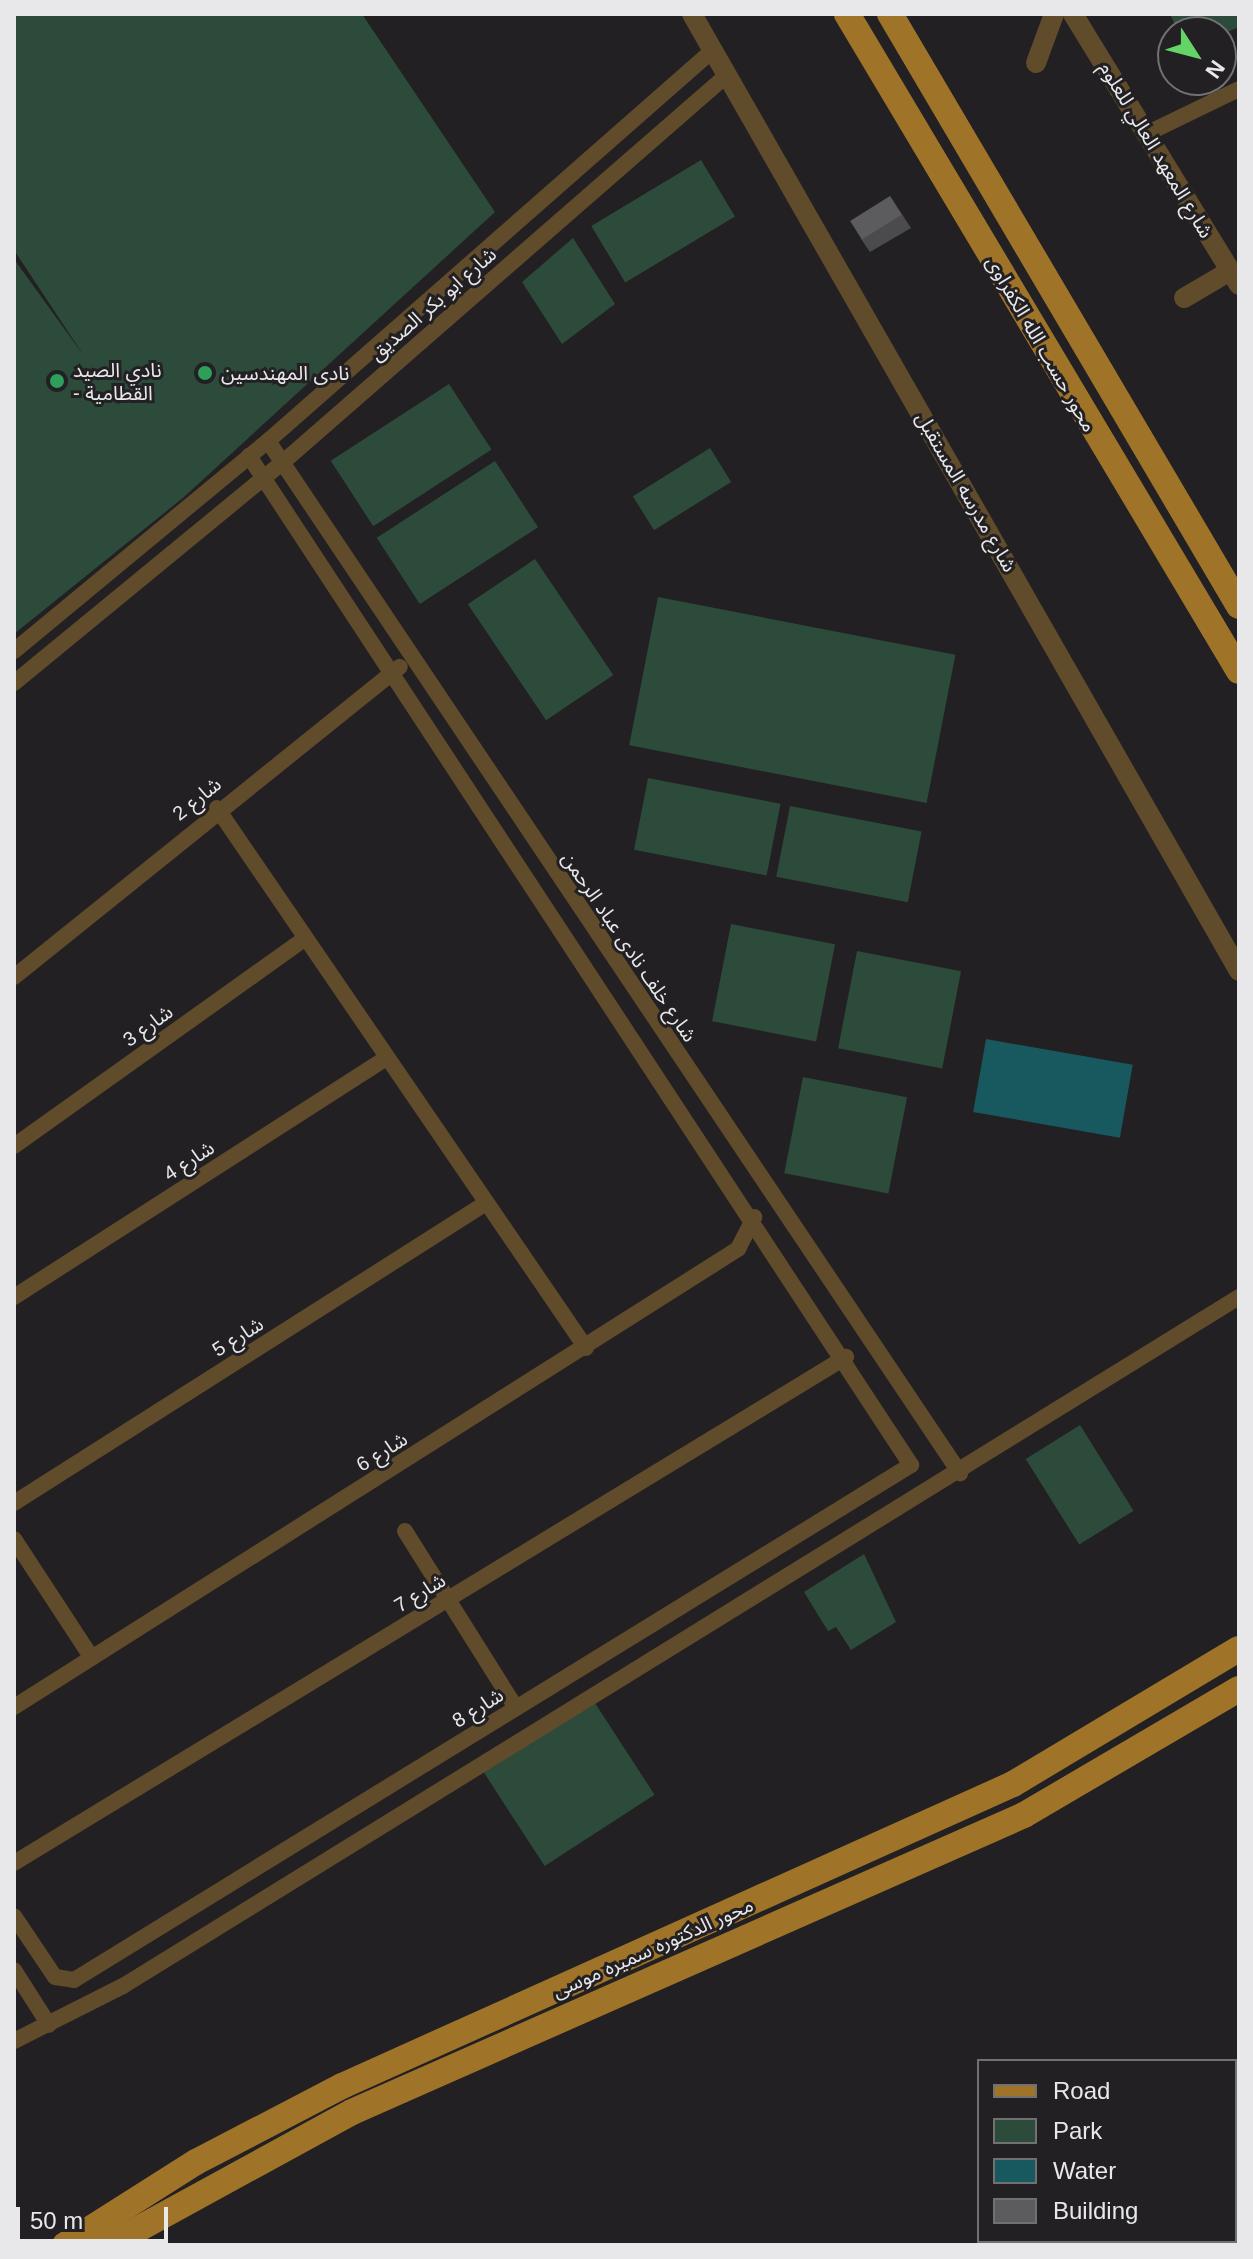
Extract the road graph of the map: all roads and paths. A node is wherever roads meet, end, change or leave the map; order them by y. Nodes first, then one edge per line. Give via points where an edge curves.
1 (692, 14) edge
2 (847, 14) edge
3 (890, 14) edge
4 (1054, 14) edge
5 (1073, 14) edge
6 (713, 50) junction
7 (1036, 63) dead end
8 (727, 75) junction
9 (679, 80) junction
10 (1239, 89) edge
11 (693, 104) junction
12 (1146, 134) junction
13 (1234, 278) edge
14 (1184, 298) dead end
15 (268, 441) junction
16 (249, 456) junction
17 (282, 463) junction
18 (264, 478) junction
19 (1239, 606) edge
20 (14, 651) edge
21 (411, 659) junction
22 (1239, 671) edge
23 (393, 673) junction
24 (14, 683) edge
25 (217, 808) junction
26 (304, 939) junction
27 (1239, 971) edge
28 (14, 977) edge
29 (385, 1059) junction
30 (14, 1146) edge
31 (483, 1205) junction
32 (786, 1217) junction
33 (758, 1224) junction
34 (14, 1297) edge
35 (1239, 1297) edge
36 (586, 1348) junction
37 (846, 1357) junction
38 (960, 1473) junction
39 (14, 1503) edge
40 (405, 1531) dead end
41 (14, 1539) edge
42 (448, 1599) junction
43 (1239, 1649) edge
44 (92, 1658) junction
45 (1239, 1689) edge
46 (14, 1707) edge
47 (516, 1708) junction
48 (14, 1863) edge
49 (14, 1916) edge
50 (14, 1970) edge
51 (49, 2025) junction
52 (14, 2041) edge
53 (65, 2245) edge
54 (109, 2245) edge

1 - 6 street, شارع مدرسه المستقبل
2 - 22 main road, محور حسب الله الكفراوى
3 - 19 main road, محور حسب الله الكفراوى
4 - 7 street
5 - 12 street, شارع المعهد العالي للعلوم
6 - 8 street, شارع مدرسه المستقبل
6 - 9 street, شارع ابو بكر الصديق
8 - 11 street, شارع ابو بكر الصديق
8 - 27 street, شارع مدرسه المستقبل
9 - 11 street
9 - 15 street, شارع ابو بكر الصديق
10 - 12 street
11 - 17 street, شارع ابو بكر الصديق
12 - 13 street, شارع المعهد العالي للعلوم
13 - 14 street
15 - 16 street, شارع ابو بكر الصديق
15 - 17 street, شارع خلف نادى عباد الرحمن
16 - 18 street
16 - 20 street, شارع ابو بكر الصديق
17 - 18 street, شارع ابو بكر الصديق
17 - 21 street, شارع خلف نادى عباد الرحمن
18 - 23 street
18 - 24 street, شارع ابو بكر الصديق
21 - 23 street, شارع 2
21 - 32 street, شارع خلف نادى عباد الرحمن
23 - 25 street, شارع 2
23 - 33 street
25 - 26 street
25 - 28 street, شارع 2
26 - 29 street
26 - 30 street, شارع 3
29 - 31 street
29 - 34 street, شارع 4
31 - 36 street
31 - 39 street, شارع 5
32 - 33 street
32 - 38 street, شارع خلف نادى عباد الرحمن
33 - 36 street, شارع 6 via 743,1246
33 - 37 street
35 - 38 street
36 - 44 street, شارع 6
37 - 42 street, شارع 7
37 - 47 street, شارع 8 via 908,1451 911,1465 903,1476
38 - 51 street
40 - 42 street
41 - 44 street
42 - 47 street
42 - 48 street, شارع 7
43 - 53 main road, محور الدكتوره سميره موسى via 1013,1784 342,2086 196,2162
44 - 46 street, شارع 6
45 - 54 main road, محور الدكتوره سميره موسى via 1122,1763 976,1838 352,2112
47 - 49 street, شارع 8 via 74,1980 52,1973
50 - 51 street
51 - 52 street

